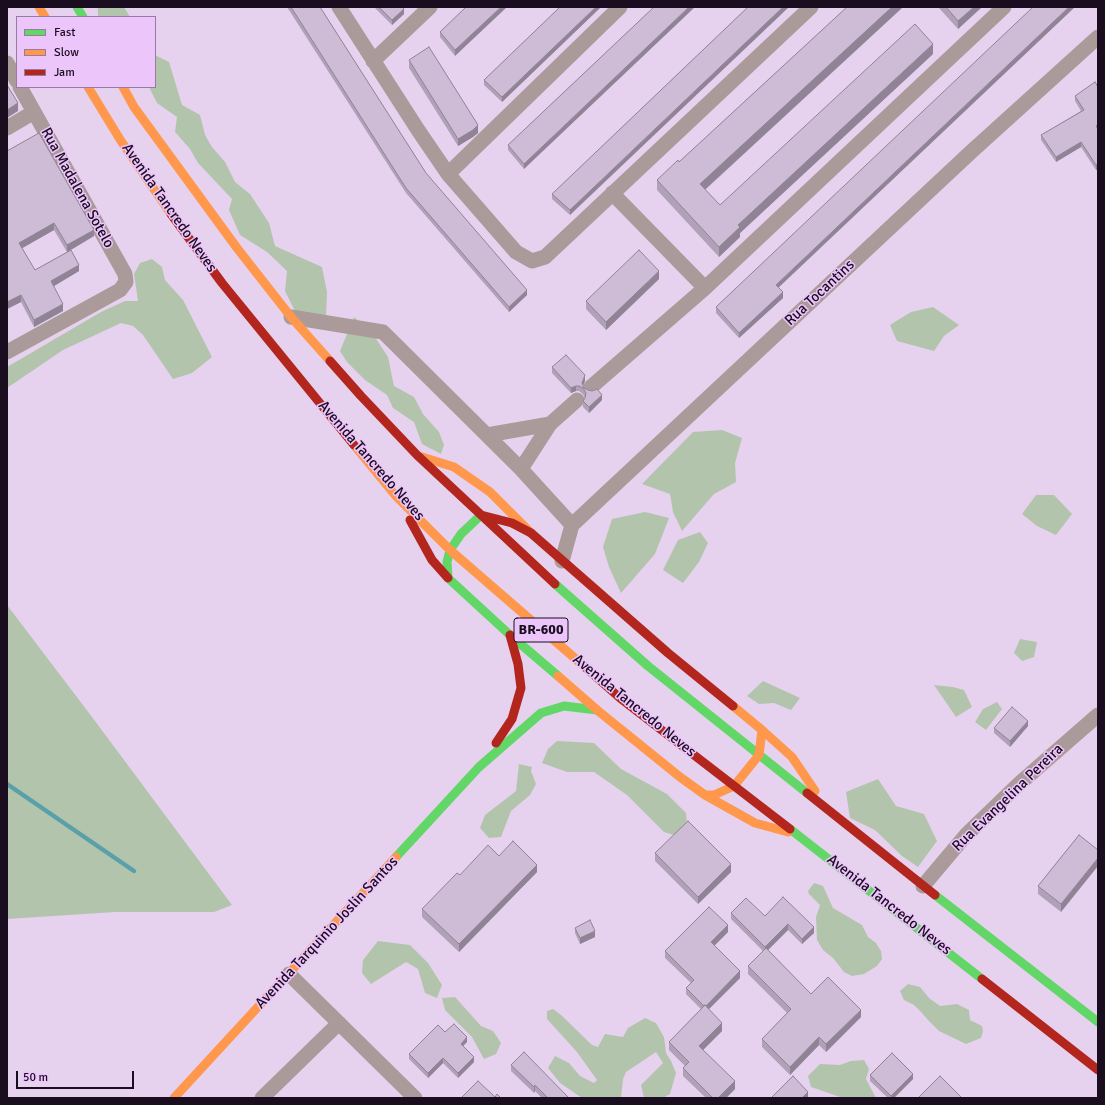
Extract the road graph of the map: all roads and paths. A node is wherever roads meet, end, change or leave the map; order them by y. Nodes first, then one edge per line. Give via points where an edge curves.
1 (39, 7) edge
2 (77, 7) edge
3 (339, 7) edge
4 (430, 7) edge
5 (620, 7) edge
6 (811, 7) edge
7 (1004, 7) edge
8 (44, 16) edge
9 (82, 16) edge
10 (1098, 37) edge
11 (373, 61) junction
12 (7, 63) edge
13 (16, 79) edge
14 (21, 88) edge
15 (89, 88) edge
16 (124, 88) edge
17 (34, 112) junction
18 (7, 128) edge
19 (448, 174) junction
20 (612, 193) junction
21 (705, 288) junction
22 (291, 317) junction
23 (7, 352) edge
24 (591, 387) dead end
25 (577, 400) dead end
26 (550, 424) junction
27 (487, 436) junction
28 (417, 455) junction
29 (521, 469) junction
30 (396, 495) junction
31 (480, 516) junction
32 (572, 525) junction
33 (531, 532) junction
34 (450, 550) junction
35 (562, 561) junction
36 (448, 578) junction
37 (510, 635) junction
38 (597, 710) junction
39 (1098, 716) edge
40 (762, 730) junction
41 (759, 755) junction
42 (479, 767) junction
43 (734, 786) junction
44 (705, 796) junction
45 (827, 808) junction
46 (800, 836) junction
47 (923, 886) junction
48 (289, 974) junction
49 (1098, 1022) edge
50 (339, 1023) junction
51 (1098, 1070) edge
52 (174, 1098) edge
53 (262, 1098) edge
54 (415, 1098) edge

1 - 8 main road
2 - 9 main road
3 - 11 street
4 - 11 street
5 - 19 street
6 - 20 street
7 - 21 street
10 - 32 street, Rua Tocantins via 972,151
11 - 19 street
12 - 13 street
14 - 17 street, Rua Madalena Sotelo
15 - 30 main road, Avenida Tancredo Neves / BR-600 via 121,142 184,233
16 - 22 main road, Avenida Tancredo Neves / BR-600 via 134,108
17 - 18 street
17 - 23 street, Rua Madalena Sotelo via 125,274 126,282 120,290
19 - 20 street via 516,252 532,261 545,257
20 - 21 street
21 - 24 street
22 - 27 street via 383,332
22 - 28 main road, Avenida Tancredo Neves / BR-600
25 - 26 street
26 - 27 street
26 - 29 street
27 - 29 street
28 - 31 main road, Avenida Tancredo Neves / BR-600
28 - 33 main road via 454,467 490,492
29 - 32 street
30 - 34 main road, Avenida Tancredo Neves / BR-600
30 - 36 main road via 432,560
31 - 33 main road via 512,523
31 - 34 main road via 461,534
31 - 41 main road, Avenida Tancredo Neves / BR-600 via 648,666
32 - 35 street
33 - 35 main road
34 - 36 main road via 447,562
34 - 43 main road, Avenida Tancredo Neves / BR-600 via 620,698
35 - 40 main road
36 - 37 main road
37 - 38 main road
37 - 42 main road, Avenida Tarquinio Joslin Santos via 521,688 512,719
38 - 42 main road, Avenida Tarquinio Joslin Santos via 564,706 541,713
38 - 44 main road
39 - 47 street, Rua Evangelina Pereira via 1020,783 966,835
40 - 41 main road
40 - 45 main road via 792,757
41 - 43 main road
41 - 45 main road, Avenida Tancredo Neves / BR-600
42 - 48 main road, Avenida Tarquinio Joslin Santos
43 - 44 main road
43 - 46 main road, Avenida Tancredo Neves / BR-600
44 - 46 main road via 755,823
45 - 47 main road, Avenida Tancredo Neves / BR-600
46 - 51 main road, Avenida Tancredo Neves / BR-600
47 - 49 main road, Avenida Tancredo Neves / BR-600
48 - 50 street
48 - 52 main road, Avenida Tarquinio Joslin Santos
50 - 53 street
50 - 54 street

